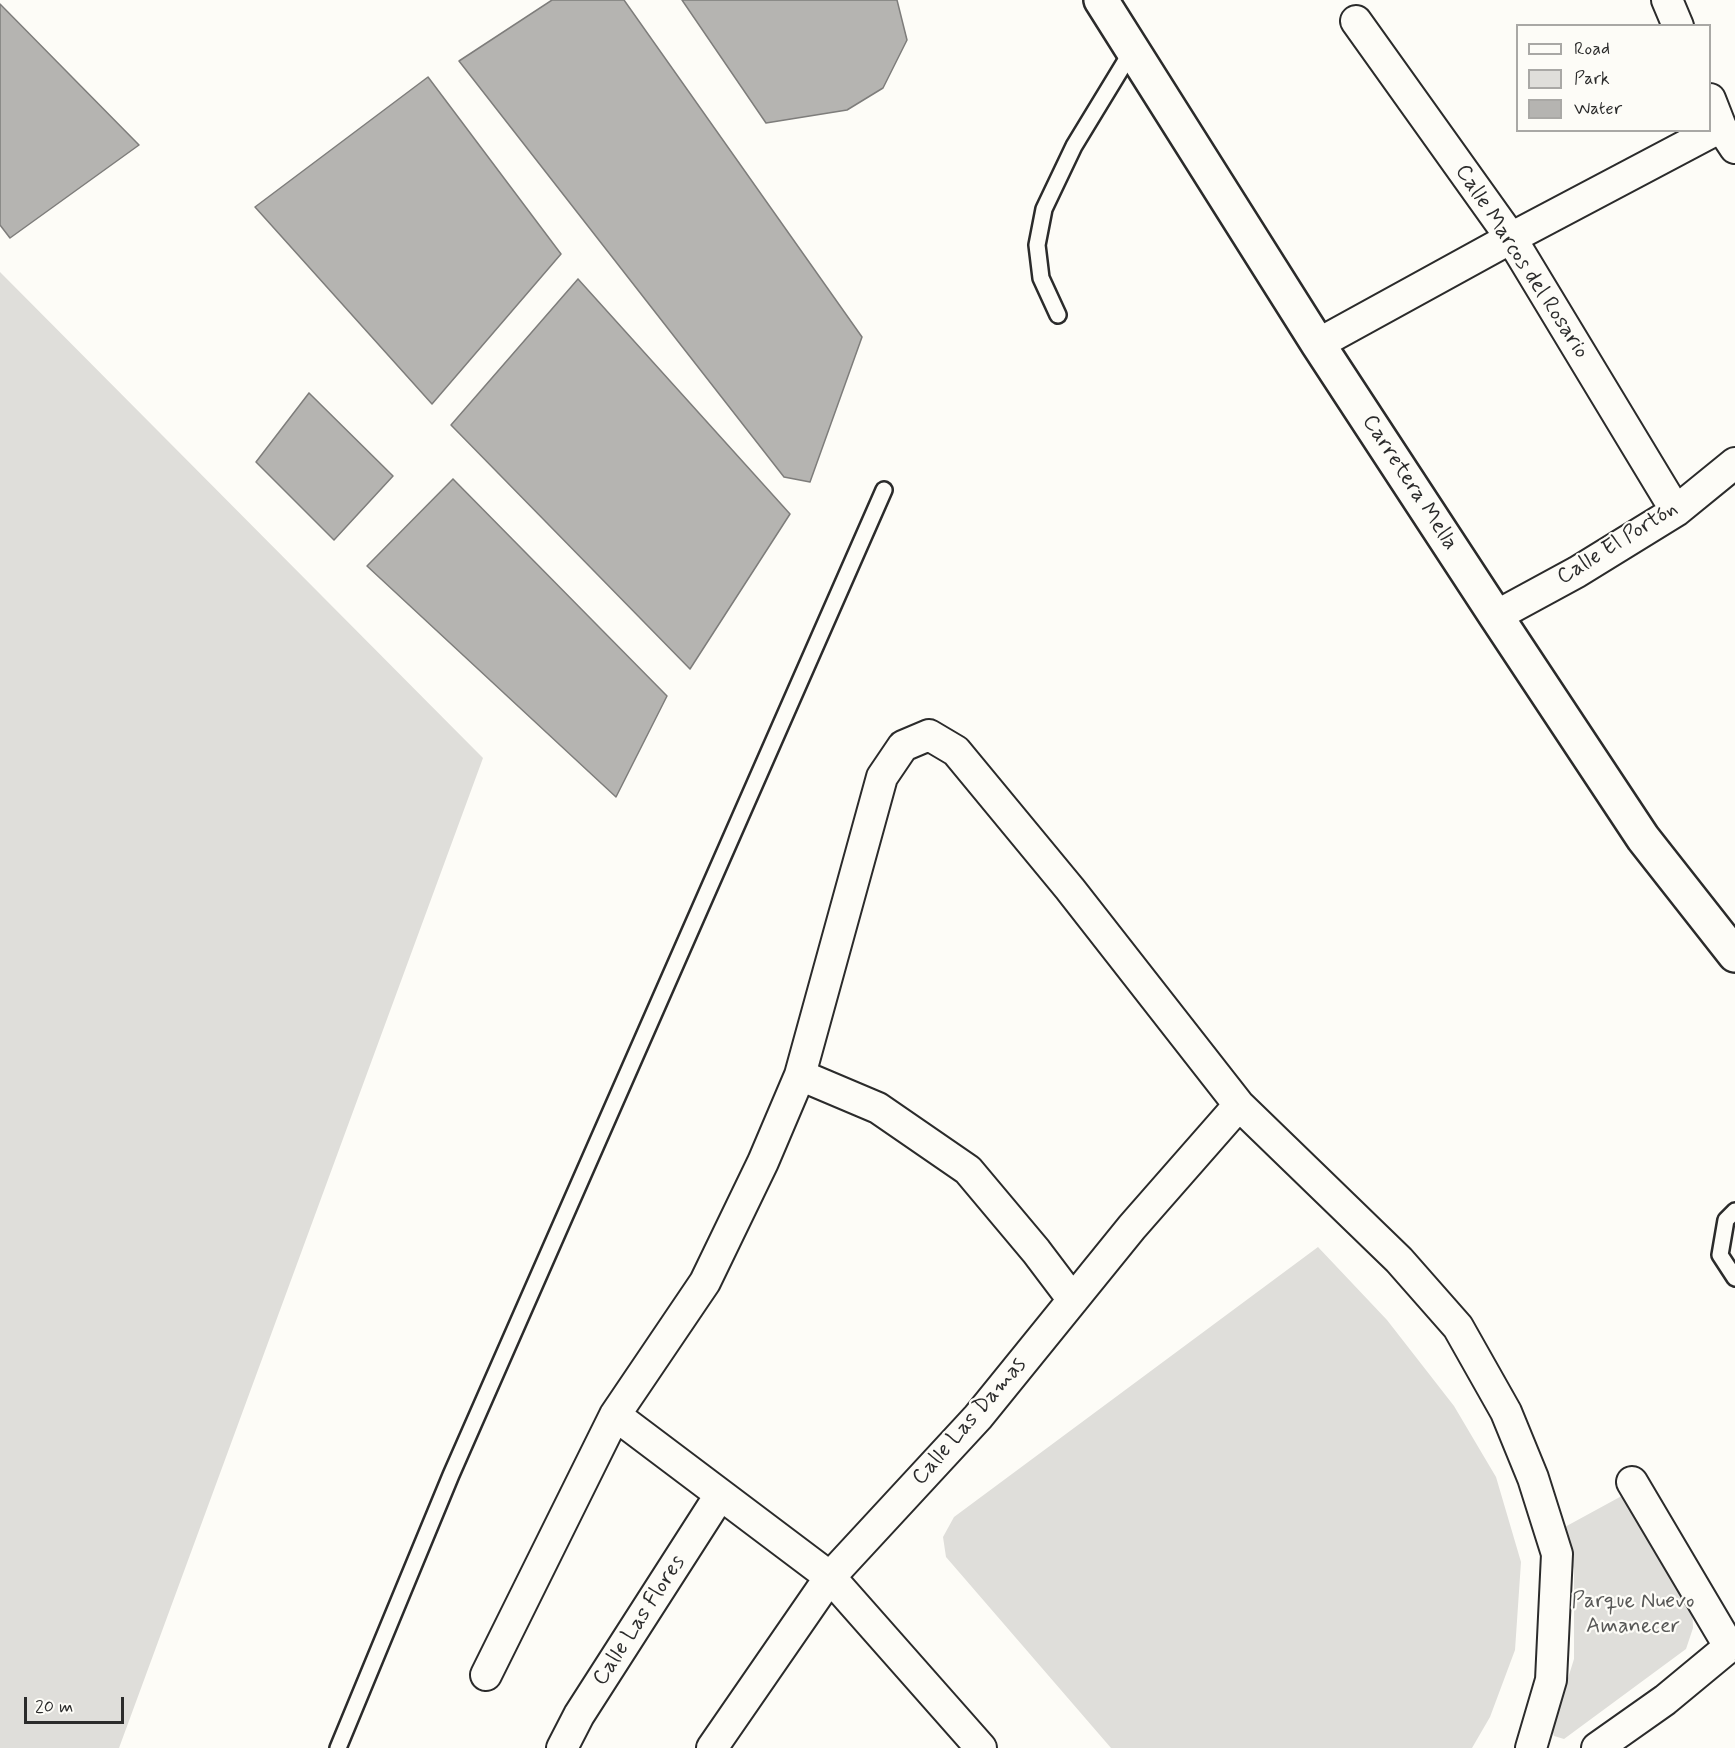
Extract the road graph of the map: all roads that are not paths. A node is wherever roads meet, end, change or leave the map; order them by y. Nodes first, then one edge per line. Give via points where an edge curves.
1 (1101, 0) edge
2 (1667, 0) edge
3 (1356, 21) dead end
4 (1677, 24) edge
5 (1133, 49) junction
6 (1711, 101) edge
7 (1728, 137) edge
8 (1511, 238) junction
9 (1058, 315) dead end
10 (1318, 344) junction
11 (1735, 464) edge
12 (884, 490) dead end
13 (1676, 511) junction
14 (1496, 616) junction
15 (1735, 955) edge
16 (800, 1075) junction
17 (1239, 1105) junction
18 (1735, 1211) edge
19 (1735, 1278) edge
20 (1073, 1300) junction
21 (615, 1415) junction
22 (1632, 1482) dead end
23 (720, 1495) junction
24 (830, 1577) junction
25 (1732, 1644) edge
26 (486, 1676) dead end
27 (338, 1748) edge
28 (562, 1748) edge
29 (712, 1748) edge
30 (981, 1748) edge
31 (1531, 1748) edge
32 (1596, 1748) edge

1 - 5 main road, Carretera Mella
2 - 4 street
3 - 8 street, Calle Marcos del Rosario
5 - 9 lane via 1074,146 1044,209 1037,245 1041,278
5 - 10 main road, Carretera Mella
6 - 7 street
7 - 8 street
8 - 10 street
8 - 13 street, Calle Marcos del Rosario
10 - 14 main road, Carretera Mella
11 - 13 street, Calle El Portón
12 - 27 lane via 451,1475
13 - 14 street, Calle El Portón
14 - 15 main road, Carretera Mella via 1643,838
16 - 17 street via 882,777 903,746 929,735 956,751
16 - 20 street via 878,1108 968,1170
16 - 21 street via 764,1162 705,1282
17 - 20 street, Calle Las Damas
17 - 31 street via 1399,1260 1458,1327 1506,1412 1533,1478 1557,1554 1551,1680
18 - 19 lane via 1726,1220 1720,1255
20 - 24 street, Calle Las Damas via 978,1417
21 - 23 street
21 - 26 street
22 - 25 street
23 - 24 street
23 - 28 street, Calle Las Flores via 579,1715
24 - 29 street, Calle Las Damas
24 - 30 street
25 - 32 street via 1665,1700

